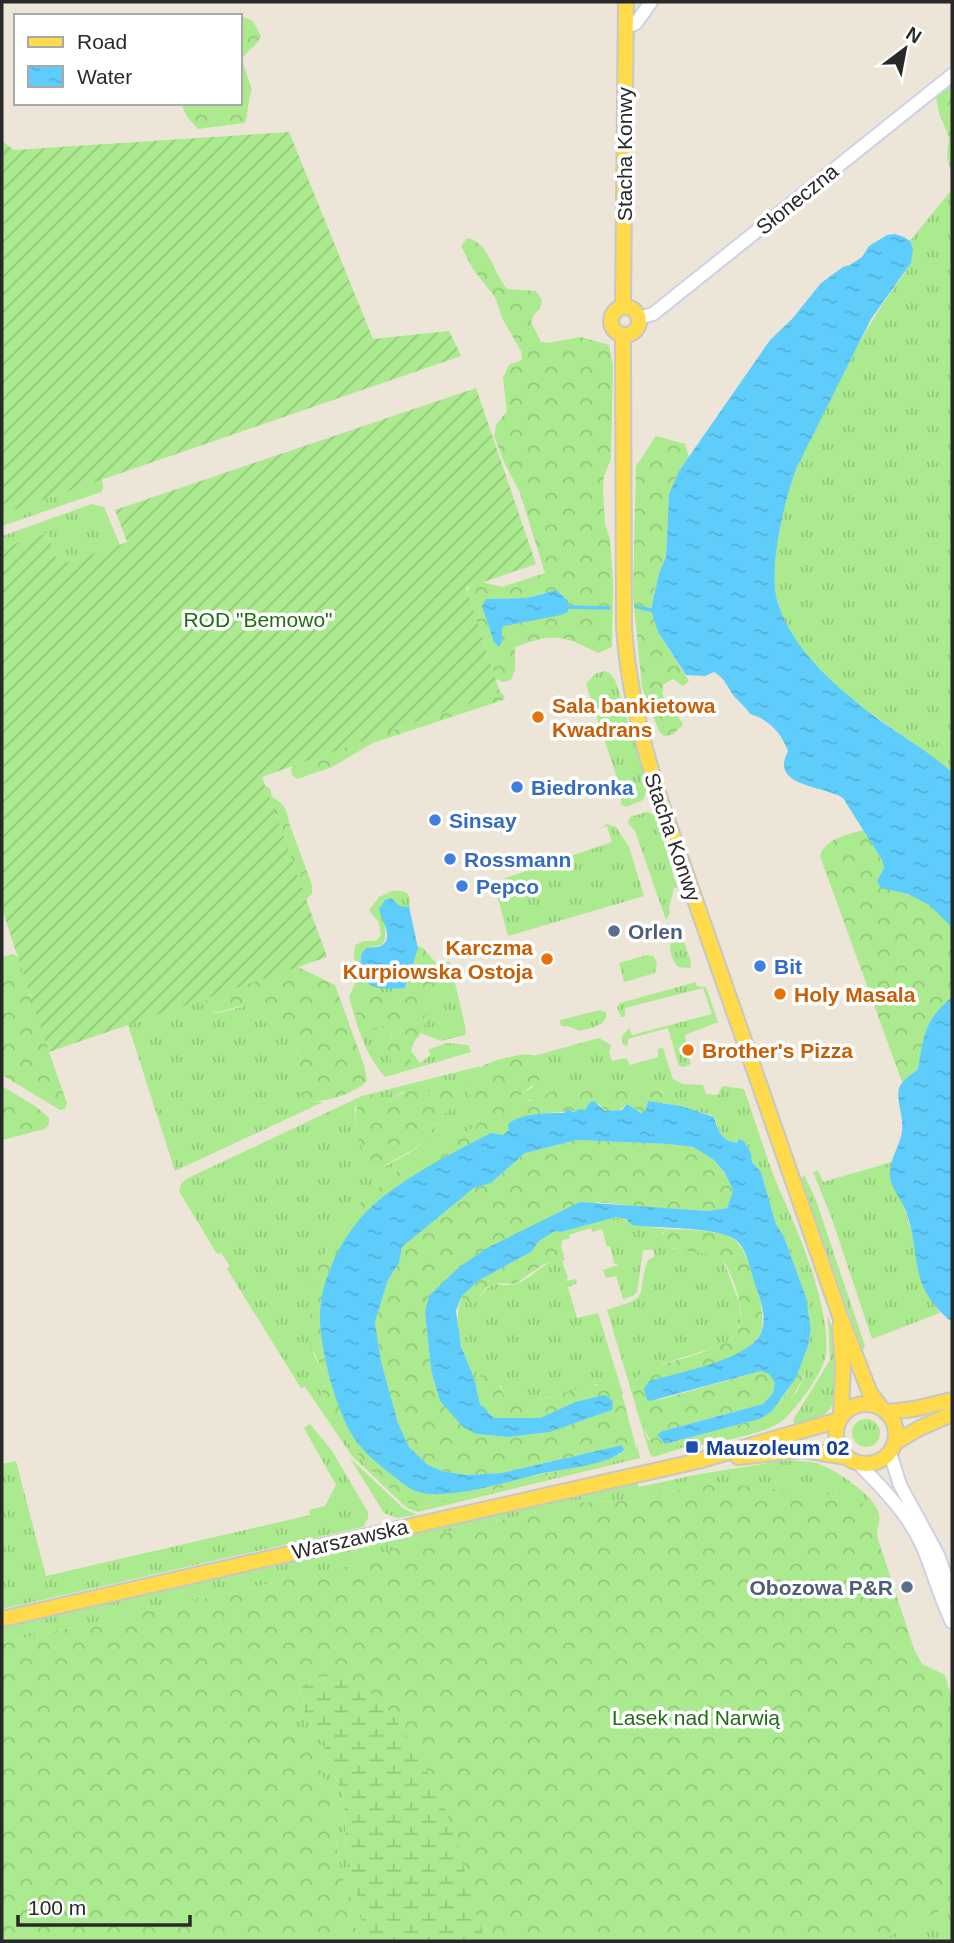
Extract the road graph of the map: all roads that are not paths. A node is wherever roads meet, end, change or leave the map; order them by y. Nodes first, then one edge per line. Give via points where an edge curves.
1 (626, 2) edge
2 (651, 2) edge
3 (625, 28) junction
4 (952, 75) edge
5 (623, 307) junction
6 (639, 318) junction
7 (624, 335) junction
8 (840, 1317) junction
9 (952, 1400) edge
10 (883, 1408) junction
11 (952, 1414) edge
12 (840, 1418) junction
13 (893, 1447) junction
14 (852, 1460) junction
15 (698, 1461) junction
16 (952, 1595) edge
17 (2, 1619) edge
18 (952, 1622) edge

1 - 3 main road, Stacha Konwy
2 - 3 street via 636,23
3 - 5 main road, Stacha Konwy
4 - 6 street, Słoneczna via 653,314
5 - 6 main road via 630,307
5 - 7 main road via 613,313 610,322
6 - 7 main road via 634,333
7 - 8 main road, Stacha Konwy via 624,627 638,724 657,792
8 - 10 main road, Stacha Konwy via 870,1393
8 - 12 main road, Stacha Konwy
9 - 10 main road via 914,1409
10 - 12 main road via 858,1404
10 - 13 main road via 896,1428
11 - 13 main road via 920,1427
12 - 14 main road via 836,1441
12 - 15 main road, Warszawska
13 - 14 main road via 881,1461
13 - 16 street via 900,1485
14 - 15 main road, Warszawska via 793,1451
14 - 18 street via 912,1526
15 - 17 main road, Warszawska

